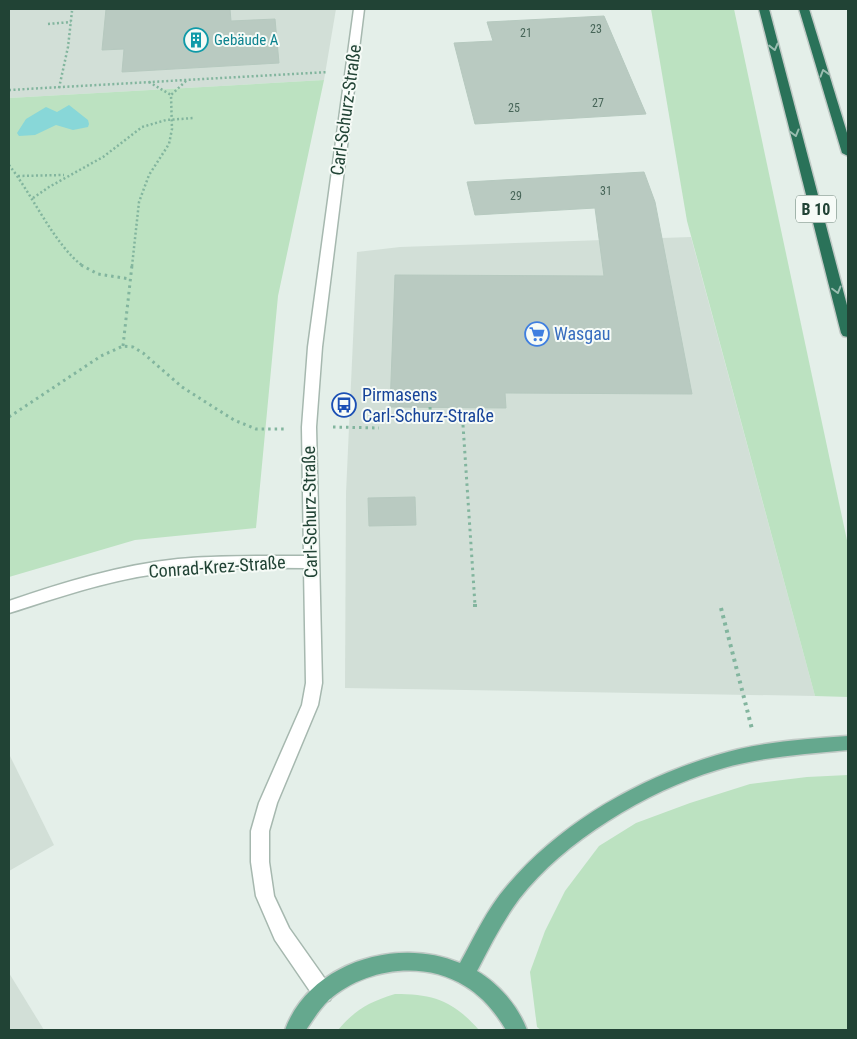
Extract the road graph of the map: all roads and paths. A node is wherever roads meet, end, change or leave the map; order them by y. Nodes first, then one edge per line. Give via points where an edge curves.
1 (359, 9) edge
2 (764, 9) edge
3 (804, 9) edge
4 (72, 12) dead end
5 (71, 22) junction
6 (48, 24) dead end
7 (351, 71) junction
8 (187, 80) junction
9 (148, 82) junction
10 (58, 88) junction
11 (9, 90) edge
12 (171, 95) junction
13 (172, 118) junction
14 (194, 118) dead end
15 (848, 153) edge
16 (9, 165) edge
17 (68, 175) junction
18 (18, 176) junction
19 (34, 198) junction
20 (130, 279) junction
21 (848, 333) edge
22 (124, 346) junction
23 (430, 407) dead end
24 (9, 417) edge
25 (463, 425) dead end
26 (431, 426) dead end
27 (309, 427) junction
28 (347, 427) dead end
29 (379, 428) dead end
30 (311, 562) junction
31 (9, 606) edge
32 (721, 608) dead end
33 (475, 610) dead end
34 (848, 743) edge
35 (759, 753) junction
36 (464, 975) junction
37 (323, 993) junction
38 (295, 1030) edge
39 (517, 1030) edge

1 - 7 street, Carl-Schurz-Straße
2 -> 21 highway, B 10
15 -> 3 highway
4 - 5 path
5 - 6 path
5 - 10 path
7 - 8 path
7 - 27 street, Carl-Schurz-Straße via 315,347
8 - 9 path
8 - 12 path
9 - 10 path
9 - 12 path
10 - 11 path
12 - 13 path
13 - 14 path
13 - 17 path via 140,126 101,158
13 - 20 path via 169,144 149,175 139,202
16 - 18 path
17 - 18 path
17 - 19 path
18 - 19 path
19 - 20 path via 58,238 77,261 105,276
20 - 22 path
22 - 24 path via 101,356
22 - 27 path via 143,353 182,387 234,420 256,429
23 - 26 path
25 - 33 path
27 - 30 street, Carl-Schurz-Straße
28 - 29 path
30 - 31 street, Conrad-Krez-Straße via 178,565 116,575
30 - 37 street, Carl-Schurz-Straße via 314,660 310,705 268,803 260,831 260,862 265,896 282,934
32 - 35 path
34 - 35 main road
35 - 36 main road via 717,762 675,777 629,799 589,824 553,852 521,885 495,917
36 - 37 main road via 436,964 406,960 376,964 348,975
36 - 39 main road via 489,992
37 - 38 main road

